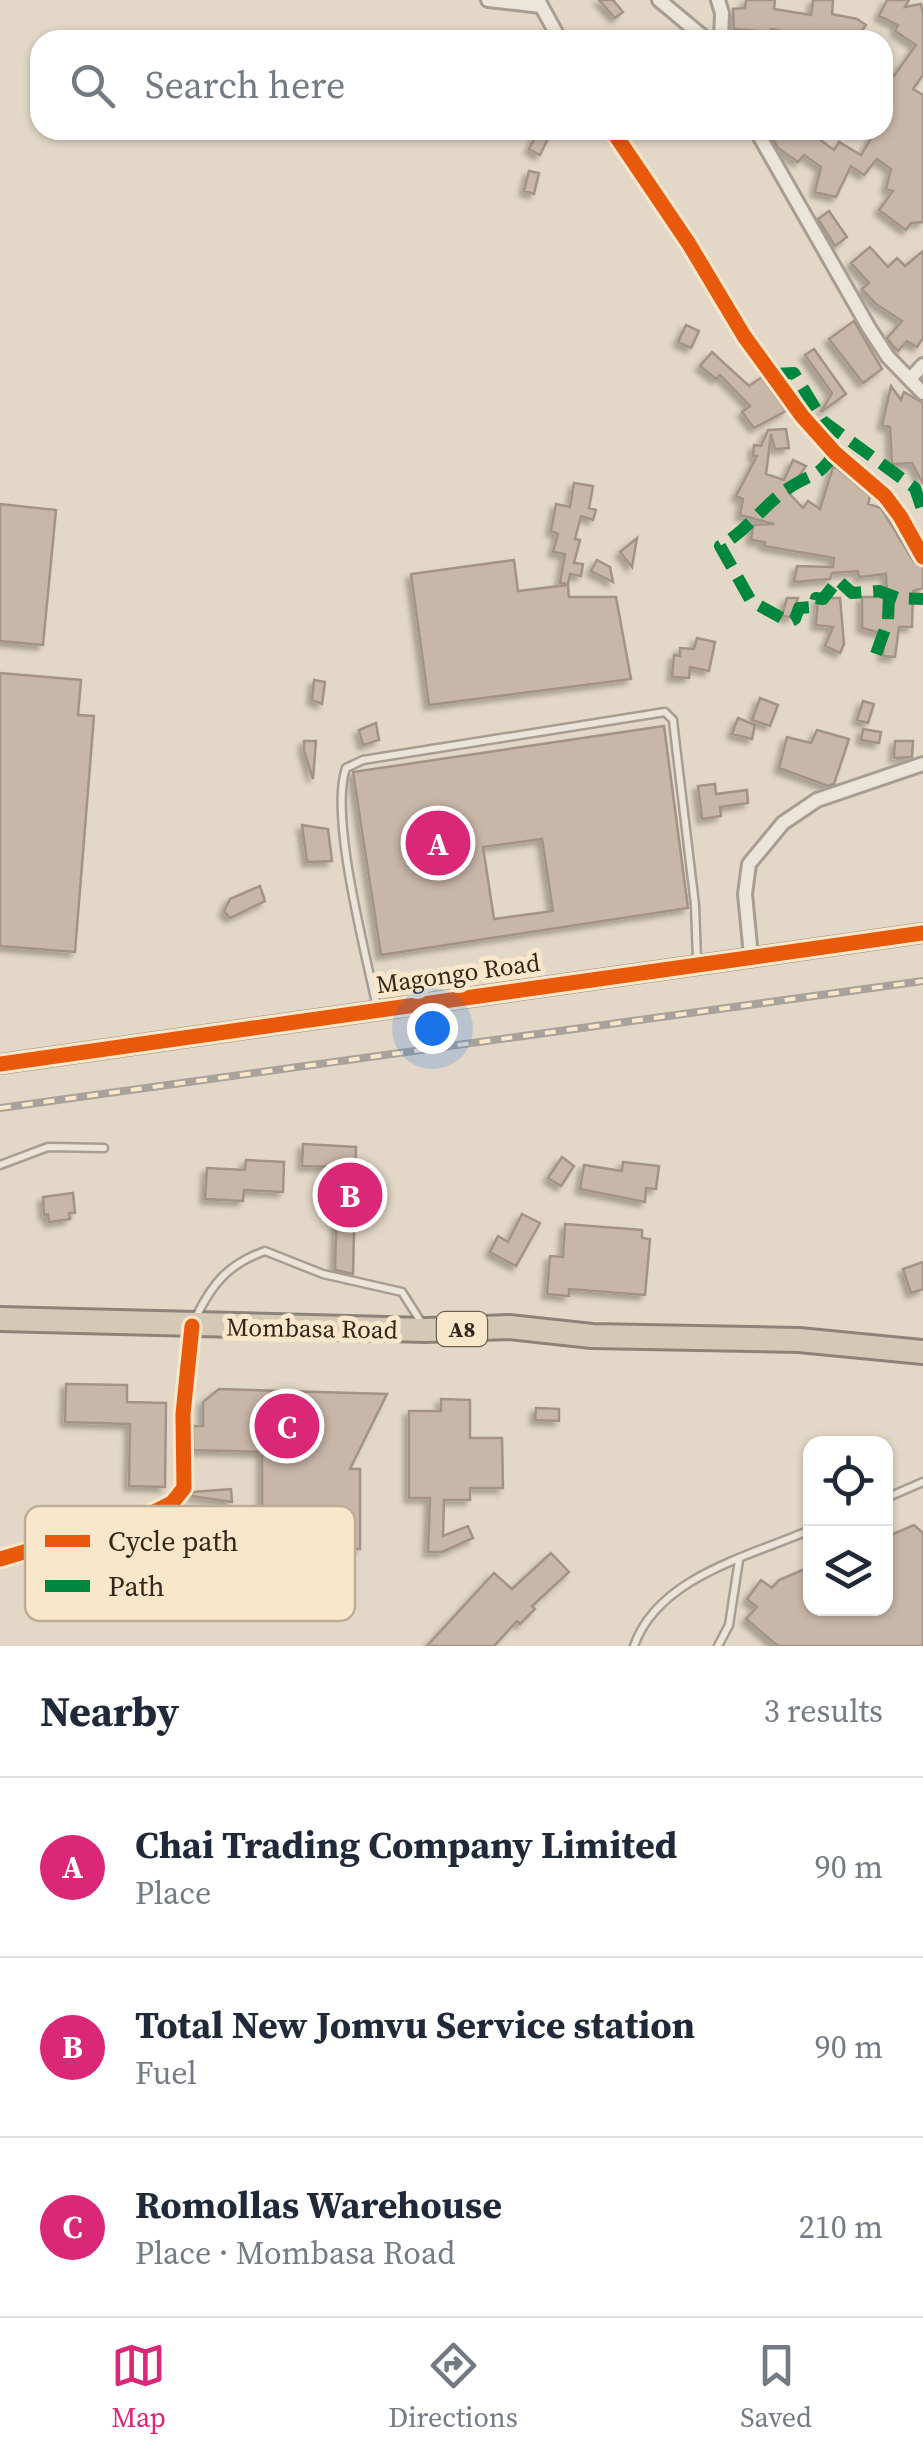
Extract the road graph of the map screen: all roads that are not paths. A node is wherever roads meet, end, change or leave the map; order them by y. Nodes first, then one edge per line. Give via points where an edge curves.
1 (488, 0) edge
2 (659, 0) edge
3 (718, 0) edge
4 (540, 3) edge
5 (555, 30) edge
6 (695, 30) edge
7 (722, 30) edge
8 (619, 140) edge
9 (762, 140) edge
10 (923, 365) edge
11 (910, 379) junction
12 (923, 393) edge
13 (923, 557) edge
14 (923, 764) edge
15 (923, 933) edge
16 (751, 956) junction
17 (697, 964) junction
18 (378, 1010) junction
19 (0, 1064) edge
20 (104, 1148) dead end
21 (0, 1165) edge
22 (0, 1319) edge
23 (192, 1326) junction
24 (426, 1330) junction
25 (923, 1352) edge
26 (923, 1482) edge
27 (893, 1495) edge
28 (168, 1506) edge
29 (803, 1533) edge
30 (25, 1552) edge
31 (739, 1558) junction
32 (0, 1559) edge
33 (721, 1645) edge
34 (634, 1646) edge

1 - 4 street
2 - 6 street
3 - 7 street
4 - 5 street
8 - 13 street via 802,416 884,496
9 - 11 street via 869,328
10 - 11 street
11 - 12 street
14 - 16 street via 817,800 783,823 749,864
15 - 16 street, Magongo Road
16 - 17 street, Magongo Road
17 - 18 street, Magongo Road
17 - 18 lane via 676,738 666,712 346,768 341,793 349,870
18 - 19 street, Magongo Road
20 - 21 lane via 48,1148
22 - 23 highway, Mombasa Road / A8
23 - 24 highway, Mombasa Road / A8
23 - 24 lane via 222,1274 265,1250 323,1274 402,1292
23 - 28 street via 184,1488
24 - 25 highway, Mombasa Road / A8 via 509,1327
26 - 27 lane
29 - 31 lane
30 - 32 street
31 - 33 lane
31 - 34 lane via 669,1598

